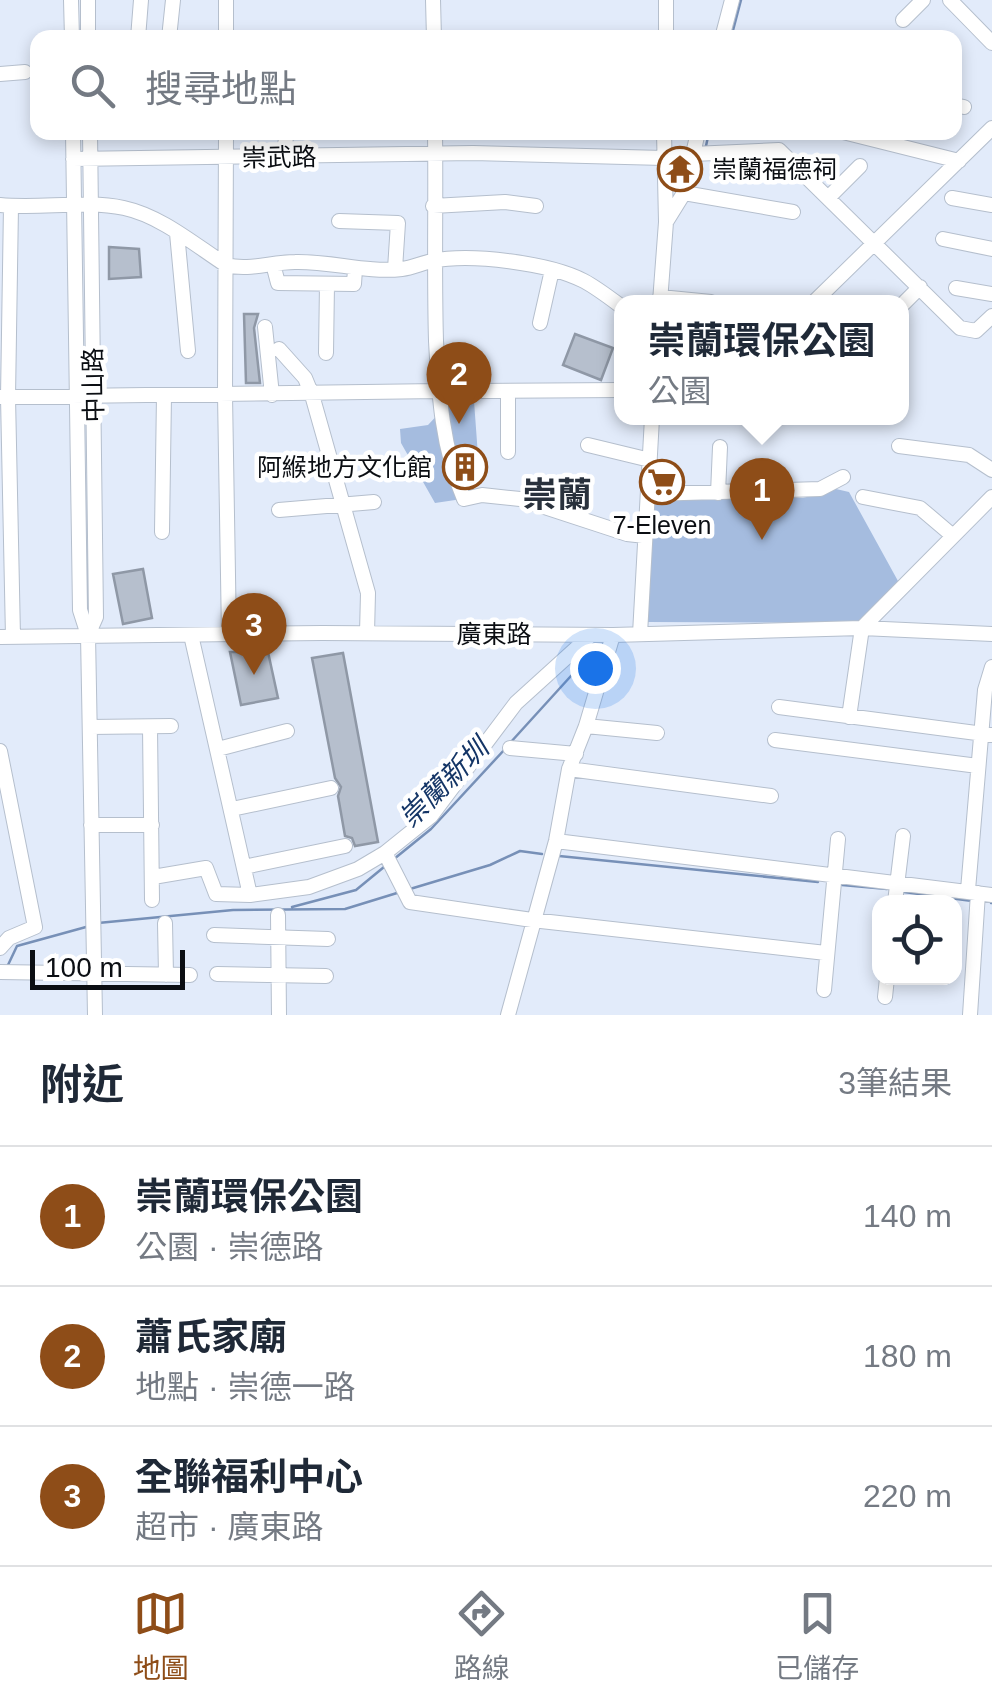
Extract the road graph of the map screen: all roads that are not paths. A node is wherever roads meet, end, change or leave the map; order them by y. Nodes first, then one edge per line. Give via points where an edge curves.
1 (71, 0) edge
2 (88, 0) edge
3 (141, 0) edge
4 (173, 0) edge
5 (226, 0) edge
6 (433, 0) edge
7 (666, 0) edge
8 (732, 0) edge
9 (923, 0) edge
10 (950, 0) edge
11 (903, 20) dead end
12 (72, 30) edge
13 (88, 30) edge
14 (139, 30) edge
15 (170, 30) edge
16 (226, 30) edge
17 (434, 30) edge
18 (666, 30) edge
19 (724, 30) edge
20 (990, 36) edge
21 (25, 72) dead end
22 (0, 74) edge
23 (992, 128) edge
24 (73, 140) edge
25 (90, 140) edge
26 (226, 140) edge
27 (285, 140) edge
28 (435, 140) edge
29 (664, 140) edge
30 (699, 140) edge
31 (876, 140) edge
32 (701, 152) junction
33 (435, 154) junction
34 (284, 156) junction
35 (226, 158) junction
36 (664, 158) junction
37 (74, 159) junction
38 (90, 159) junction
39 (958, 160) junction
40 (860, 166) dead end
41 (684, 192) junction
42 (828, 197) junction
43 (952, 198) dead end
44 (90, 204) junction
45 (992, 205) edge
46 (6, 206) edge
47 (433, 206) junction
48 (536, 206) dead end
49 (74, 207) junction
50 (793, 212) dead end
51 (339, 221) dead end
52 (666, 222) junction
53 (178, 233) junction
54 (942, 239) dead end
55 (876, 242) junction
56 (992, 249) edge
57 (433, 260) junction
58 (274, 264) junction
59 (226, 265) junction
60 (355, 269) junction
61 (395, 269) junction
62 (552, 270) junction
63 (328, 284) junction
64 (920, 287) junction
65 (956, 288) dead end
66 (992, 294) edge
67 (660, 295) edge
68 (821, 295) edge
69 (909, 298) edge
70 (614, 302) edge
71 (992, 316) edge
72 (540, 323) dead end
73 (265, 327) dead end
74 (279, 349) dead end
75 (188, 350) dead end
76 (326, 353) dead end
77 (473, 390) dead end
78 (614, 390) edge
79 (508, 391) junction
80 (438, 392) junction
81 (312, 394) junction
82 (164, 395) junction
83 (272, 395) junction
84 (93, 396) junction
85 (225, 396) junction
86 (4, 397) edge
87 (76, 397) junction
88 (652, 425) edge
89 (588, 445) dead end
90 (898, 446) dead end
91 (720, 447) dead end
92 (508, 452) dead end
93 (650, 460) junction
94 (992, 470) edge
95 (844, 477) dead end
96 (718, 493) junction
97 (648, 494) junction
98 (863, 497) dead end
99 (992, 497) edge
100 (374, 502) dead end
101 (343, 504) junction
102 (280, 510) dead end
103 (162, 532) dead end
104 (645, 536) junction
105 (953, 536) junction
106 (862, 628) junction
107 (367, 633) junction
108 (640, 634) junction
109 (992, 634) edge
110 (88, 635) junction
111 (191, 635) junction
112 (229, 635) junction
113 (591, 635) junction
114 (612, 635) junction
115 (7, 637) edge
116 (992, 667) edge
117 (989, 691) edge
118 (779, 707) dead end
119 (849, 717) junction
120 (171, 726) dead end
121 (586, 726) junction
122 (90, 727) junction
123 (150, 728) junction
124 (288, 732) dead end
125 (657, 733) dead end
126 (987, 733) edge
127 (775, 740) dead end
128 (218, 748) junction
129 (510, 748) dead end
130 (0, 751) edge
131 (576, 754) junction
132 (978, 766) junction
133 (568, 769) junction
134 (331, 788) dead end
135 (771, 796) dead end
136 (232, 809) junction
137 (91, 825) junction
138 (152, 825) junction
139 (903, 836) dead end
140 (838, 839) dead end
141 (556, 841) junction
142 (345, 846) dead end
143 (385, 853) junction
144 (244, 867) junction
145 (834, 874) junction
146 (153, 877) junction
147 (897, 882) junction
148 (979, 892) edge
149 (250, 895) junction
150 (896, 895) edge
151 (152, 900) dead end
152 (278, 915) dead end
153 (532, 920) junction
154 (165, 922) dead end
155 (214, 936) dead end
156 (278, 938) junction
157 (328, 939) dead end
158 (0, 948) edge
159 (975, 952) junction
160 (826, 953) junction
161 (992, 958) edge
162 (4, 972) edge
163 (217, 974) dead end
164 (190, 975) dead end
165 (279, 975) junction
166 (93, 976) junction
167 (166, 976) junction
168 (326, 976) dead end
169 (886, 985) edge
170 (824, 990) dead end
171 (885, 998) dead end
172 (94, 1015) edge
173 (279, 1015) edge
174 (508, 1015) edge
175 (970, 1015) edge

1 - 12 street
2 - 13 street
3 - 14 street
4 - 15 street
5 - 16 street
6 - 17 street
7 - 18 street
8 - 19 street
9 - 11 street
10 - 20 street
21 - 22 street
23 - 39 street
24 - 37 street, 中山路
25 - 38 street, 中山路
26 - 35 street
27 - 34 street
28 - 33 street
29 - 36 street
30 - 32 street
31 - 39 street
32 - 41 street
32 - 42 street via 779,150
33 - 34 street, 崇武路
33 - 36 street, 崇武路
33 - 47 street
34 - 35 street, 崇武路
35 - 38 street, 崇武路
35 - 59 street
36 - 52 street
37 - 38 street, 崇武路
37 - 49 street, 中山路
38 - 44 street, 中山路
39 - 55 street
40 - 42 street
41 - 50 street
41 - 52 street
42 - 55 street
43 - 45 street
44 - 49 street
44 - 53 street via 127,208
44 - 84 street, 中山路
46 - 49 street
46 - 86 street
47 - 48 street
47 - 57 street
49 - 87 street, 中山路
51 - 61 street via 398,223
52 - 67 street
53 - 59 street
53 - 75 street
54 - 56 street
55 - 64 street
55 - 68 street
57 - 61 street
57 - 62 street
57 - 80 street
58 - 59 street
58 - 60 street
58 - 63 street via 278,283
59 - 85 street
60 - 61 street
60 - 63 street via 354,284
62 - 70 street
62 - 72 street
63 - 76 street
64 - 69 street
64 - 71 street via 960,328 976,331
65 - 66 street
73 - 83 street
74 - 81 street
77 - 79 street
78 - 79 street
79 - 92 street
80 - 81 street
80 - 104 street via 464,499 520,499
81 - 83 street
81 - 101 street
82 - 84 street
82 - 85 street
82 - 103 street
83 - 85 street
84 - 87 street
84 - 110 street, 中山路 via 96,617
85 - 112 street
86 - 87 street
86 - 115 street
87 - 110 street, 中山路 via 80,610
88 - 93 street
89 - 93 street
90 - 94 street via 969,454
91 - 96 street
93 - 97 street
95 - 96 street via 820,489
96 - 97 street
97 - 104 street
98 - 105 street via 920,508
99 - 105 street
100 - 101 street
101 - 102 street
101 - 107 street via 368,593
104 - 108 street
105 - 106 street
106 - 108 street, 廣東路
106 - 109 street, 廣東路
106 - 119 street
107 - 112 street, 廣東路
107 - 113 street, 廣東路
108 - 114 street, 廣東路
110 - 111 street, 廣東路
110 - 115 street, 廣東路
110 - 122 street, 中山路
111 - 112 street, 廣東路
111 - 128 street
113 - 114 street, 廣東路
113 - 143 street via 516,703 432,816
114 - 121 street
116 - 117 street
117 - 126 street
118 - 119 street
119 - 126 street
120 - 123 street
121 - 125 street
121 - 131 street
122 - 123 street
122 - 137 street, 中山路
123 - 138 street
124 - 128 street
126 - 132 street
127 - 132 street
128 - 136 street
129 - 131 street
130 - 158 street via 35,928
131 - 133 street
132 - 148 street
133 - 135 street
133 - 141 street
134 - 136 street
136 - 144 street
137 - 138 street
137 - 166 street, 中山路
138 - 146 street
139 - 147 street
140 - 145 street
141 - 145 street
141 - 153 street
142 - 144 street
143 - 149 street via 330,881
143 - 153 street via 410,902
144 - 149 street
145 - 147 street
145 - 160 street
146 - 149 street via 206,868 216,894
146 - 151 street
147 - 148 street
147 - 150 street
148 - 159 street
152 - 156 street
153 - 160 street
153 - 174 street
154 - 167 street
155 - 156 street
156 - 157 street
156 - 165 street
159 - 161 street
159 - 175 street
160 - 170 street
162 - 166 street
163 - 165 street
164 - 167 street
165 - 168 street
165 - 173 street
166 - 167 street
166 - 172 street, 中山路
169 - 171 street

